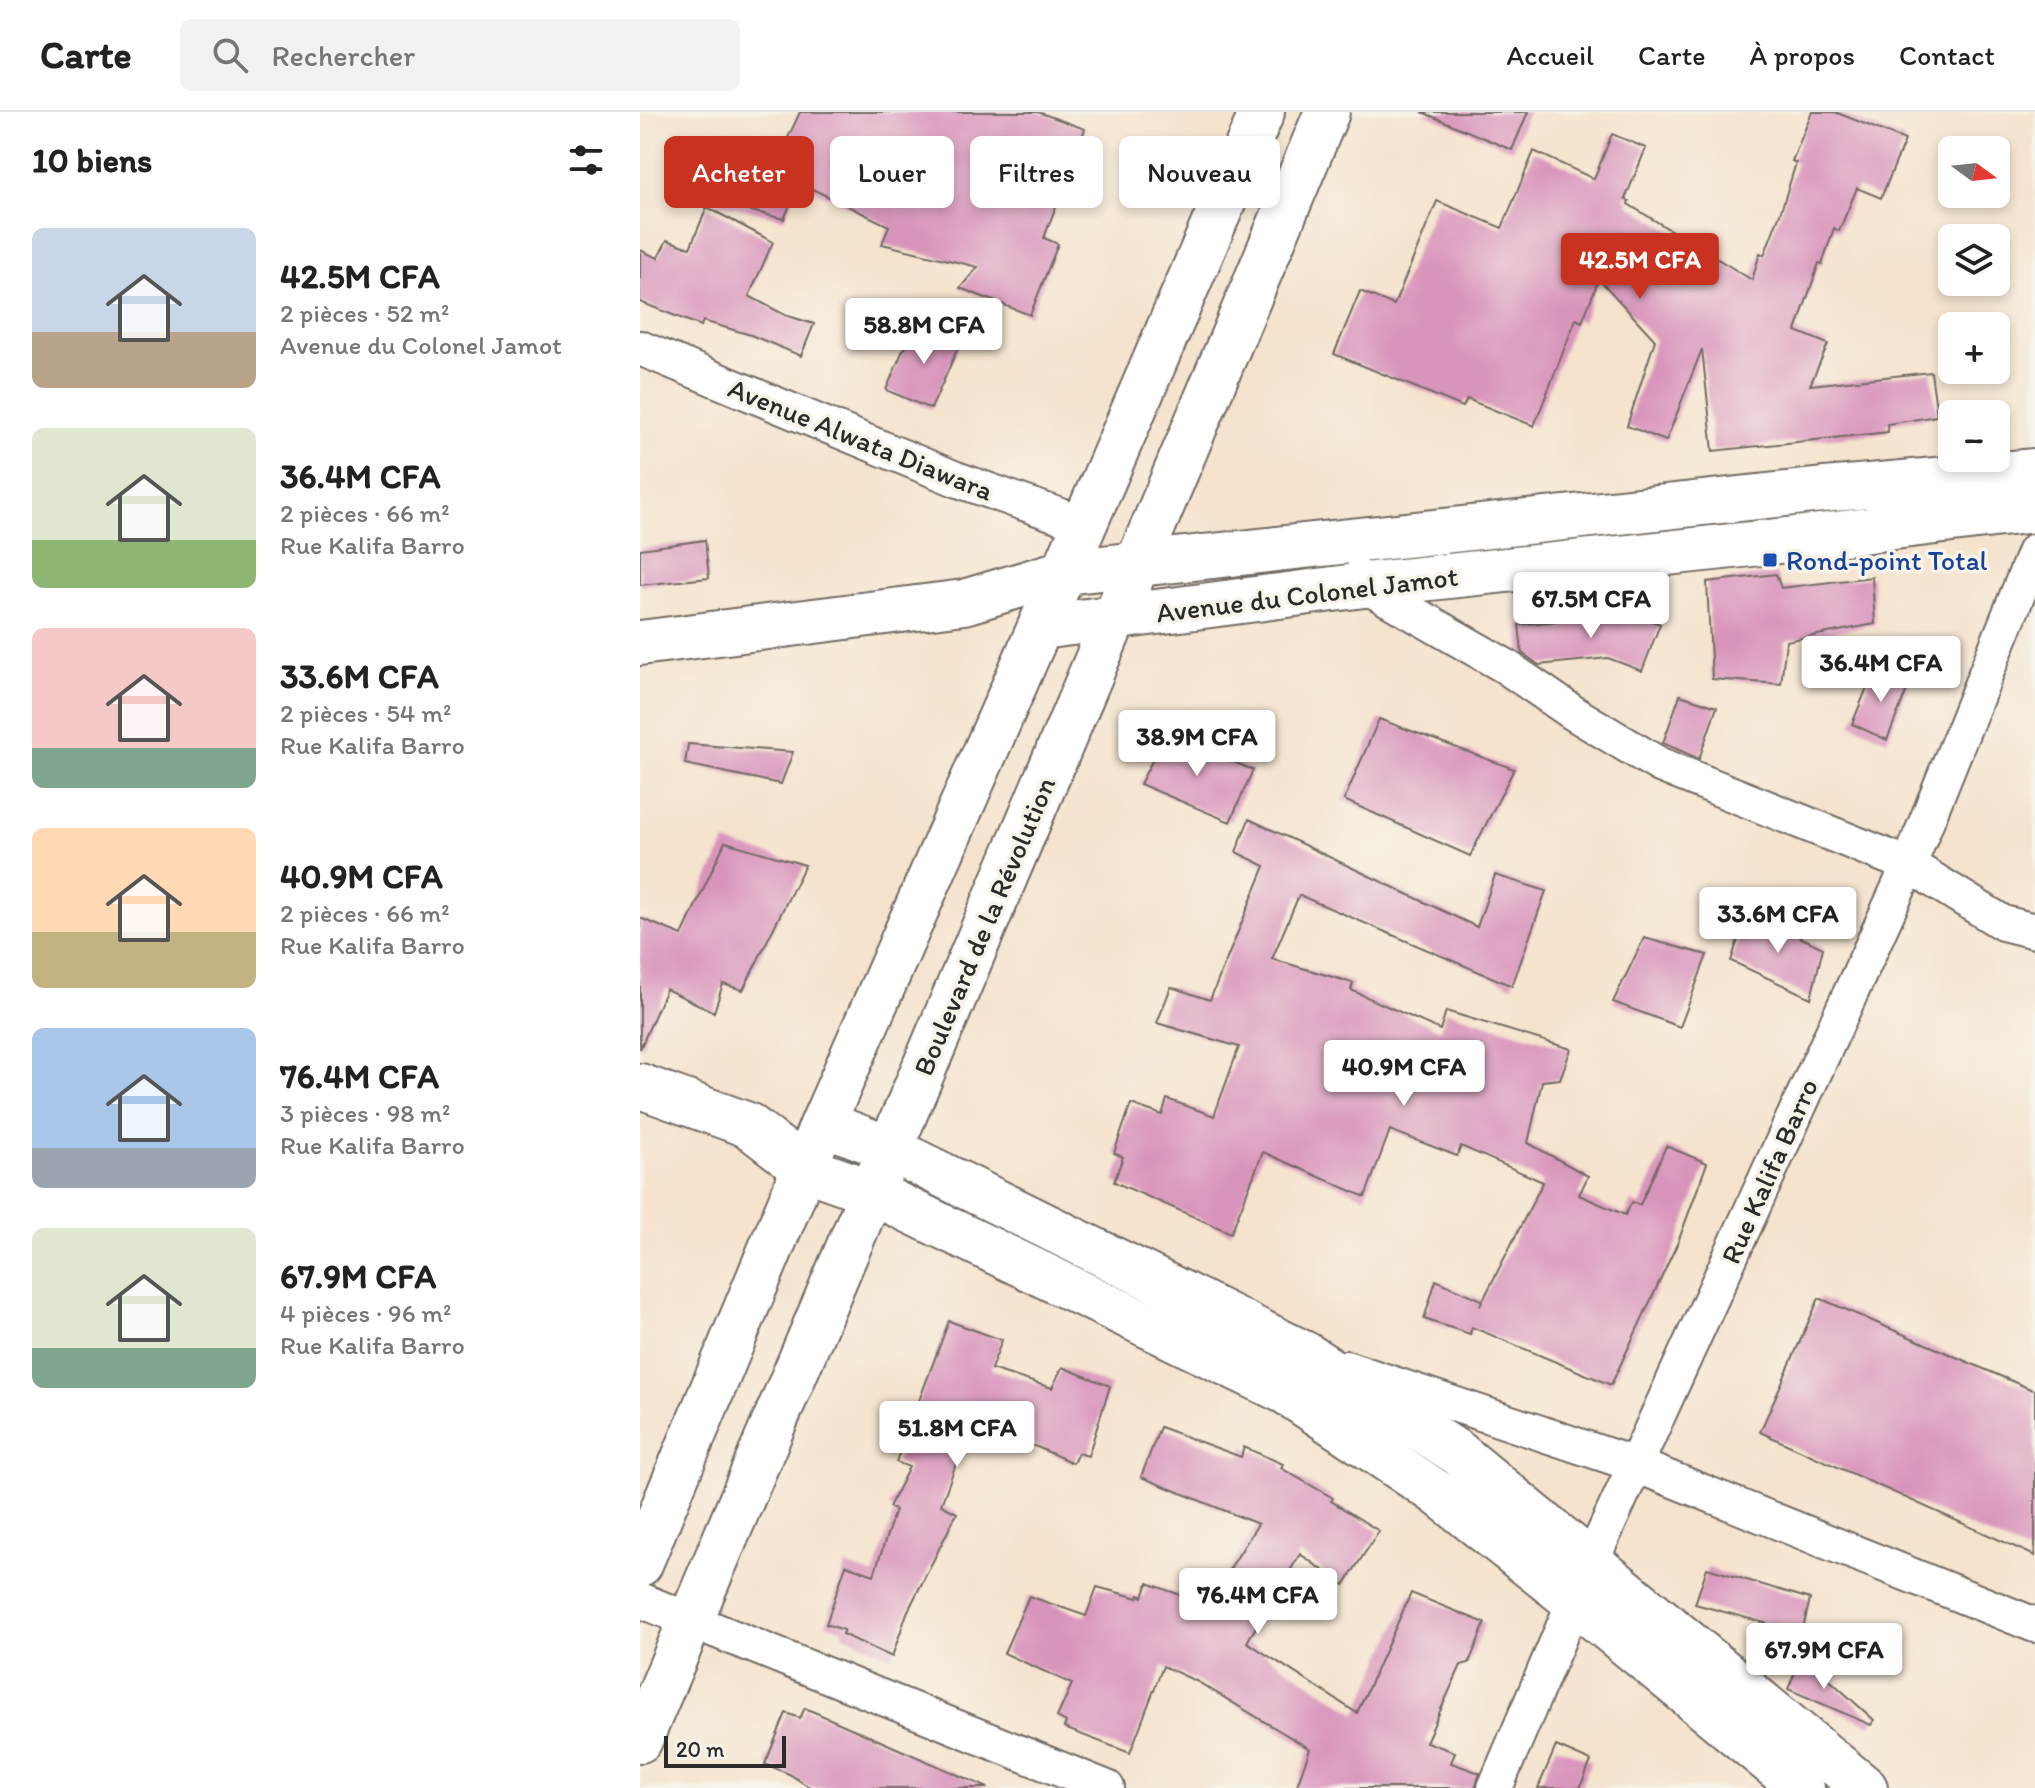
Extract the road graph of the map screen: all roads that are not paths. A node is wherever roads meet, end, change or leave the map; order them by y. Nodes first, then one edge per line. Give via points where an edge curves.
1 (1262, 112) edge
2 (1327, 112) edge
3 (640, 348) edge
4 (2035, 471) edge
5 (2035, 510) edge
6 (1083, 524) junction
7 (1340, 542) junction
8 (2035, 551) edge
9 (1137, 565) junction
10 (1064, 572) junction
11 (1364, 585) junction
12 (964, 602) junction
13 (1115, 617) junction
14 (1041, 627) junction
15 (640, 643) edge
16 (1909, 865) junction
17 (2035, 931) edge
18 (640, 1086) edge
19 (823, 1123) junction
20 (748, 1125) junction
21 (890, 1149) junction
22 (804, 1168) junction
23 (871, 1192) junction
24 (1305, 1354) junction
25 (1636, 1465) junction
26 (640, 1564) edge
27 (1583, 1581) junction
28 (640, 1600) edge
29 (690, 1622) junction
30 (2035, 1625) edge
31 (640, 1740) edge
32 (1107, 1788) edge
33 (1495, 1788) edge
34 (1802, 1788) edge
35 (1865, 1788) edge

1 - 6 main road
2 - 9 main road, Boulevard de la Révolution
3 - 6 street, Avenue Alwata Diawara via 956,479
4 - 7 main road, Avenue du Colonel Jamot
5 - 11 main road, Avenue du Colonel Jamot
6 - 10 main road
7 - 9 main road, Avenue du Colonel Jamot
7 - 11 street
8 - 16 street, Rue Kalifa Barro
9 - 10 main road, Avenue du Colonel Jamot
9 - 13 main road, Boulevard de la Révolution
10 - 12 main road, Avenue du Colonel Jamot
10 - 14 main road
11 - 13 main road, Avenue du Colonel Jamot
11 - 16 street via 1505,666 1660,765
12 - 14 main road, Avenue du Colonel Jamot
12 - 15 main road, Avenue du Colonel Jamot
13 - 14 main road, Avenue du Colonel Jamot
13 - 21 main road, Boulevard de la Révolution
14 - 19 main road
16 - 17 street via 2003,923
16 - 25 street, Rue Kalifa Barro
18 - 20 main road
19 - 20 main road
19 - 21 main road
19 - 22 main road
20 - 22 main road
21 - 23 main road, Boulevard de la Révolution
21 - 24 main road
22 - 23 main road
22 - 26 main road
23 - 27 main road via 1286,1392
23 - 29 main road, Boulevard de la Révolution
24 - 25 street
24 - 27 main road via 1458,1453
25 - 27 street, Rue Kalifa Barro
25 - 30 street
27 - 33 street, Rue Kalifa Barro
27 - 34 main road
27 - 35 main road
28 - 29 street
29 - 31 main road, Boulevard de la Révolution
29 - 32 street

